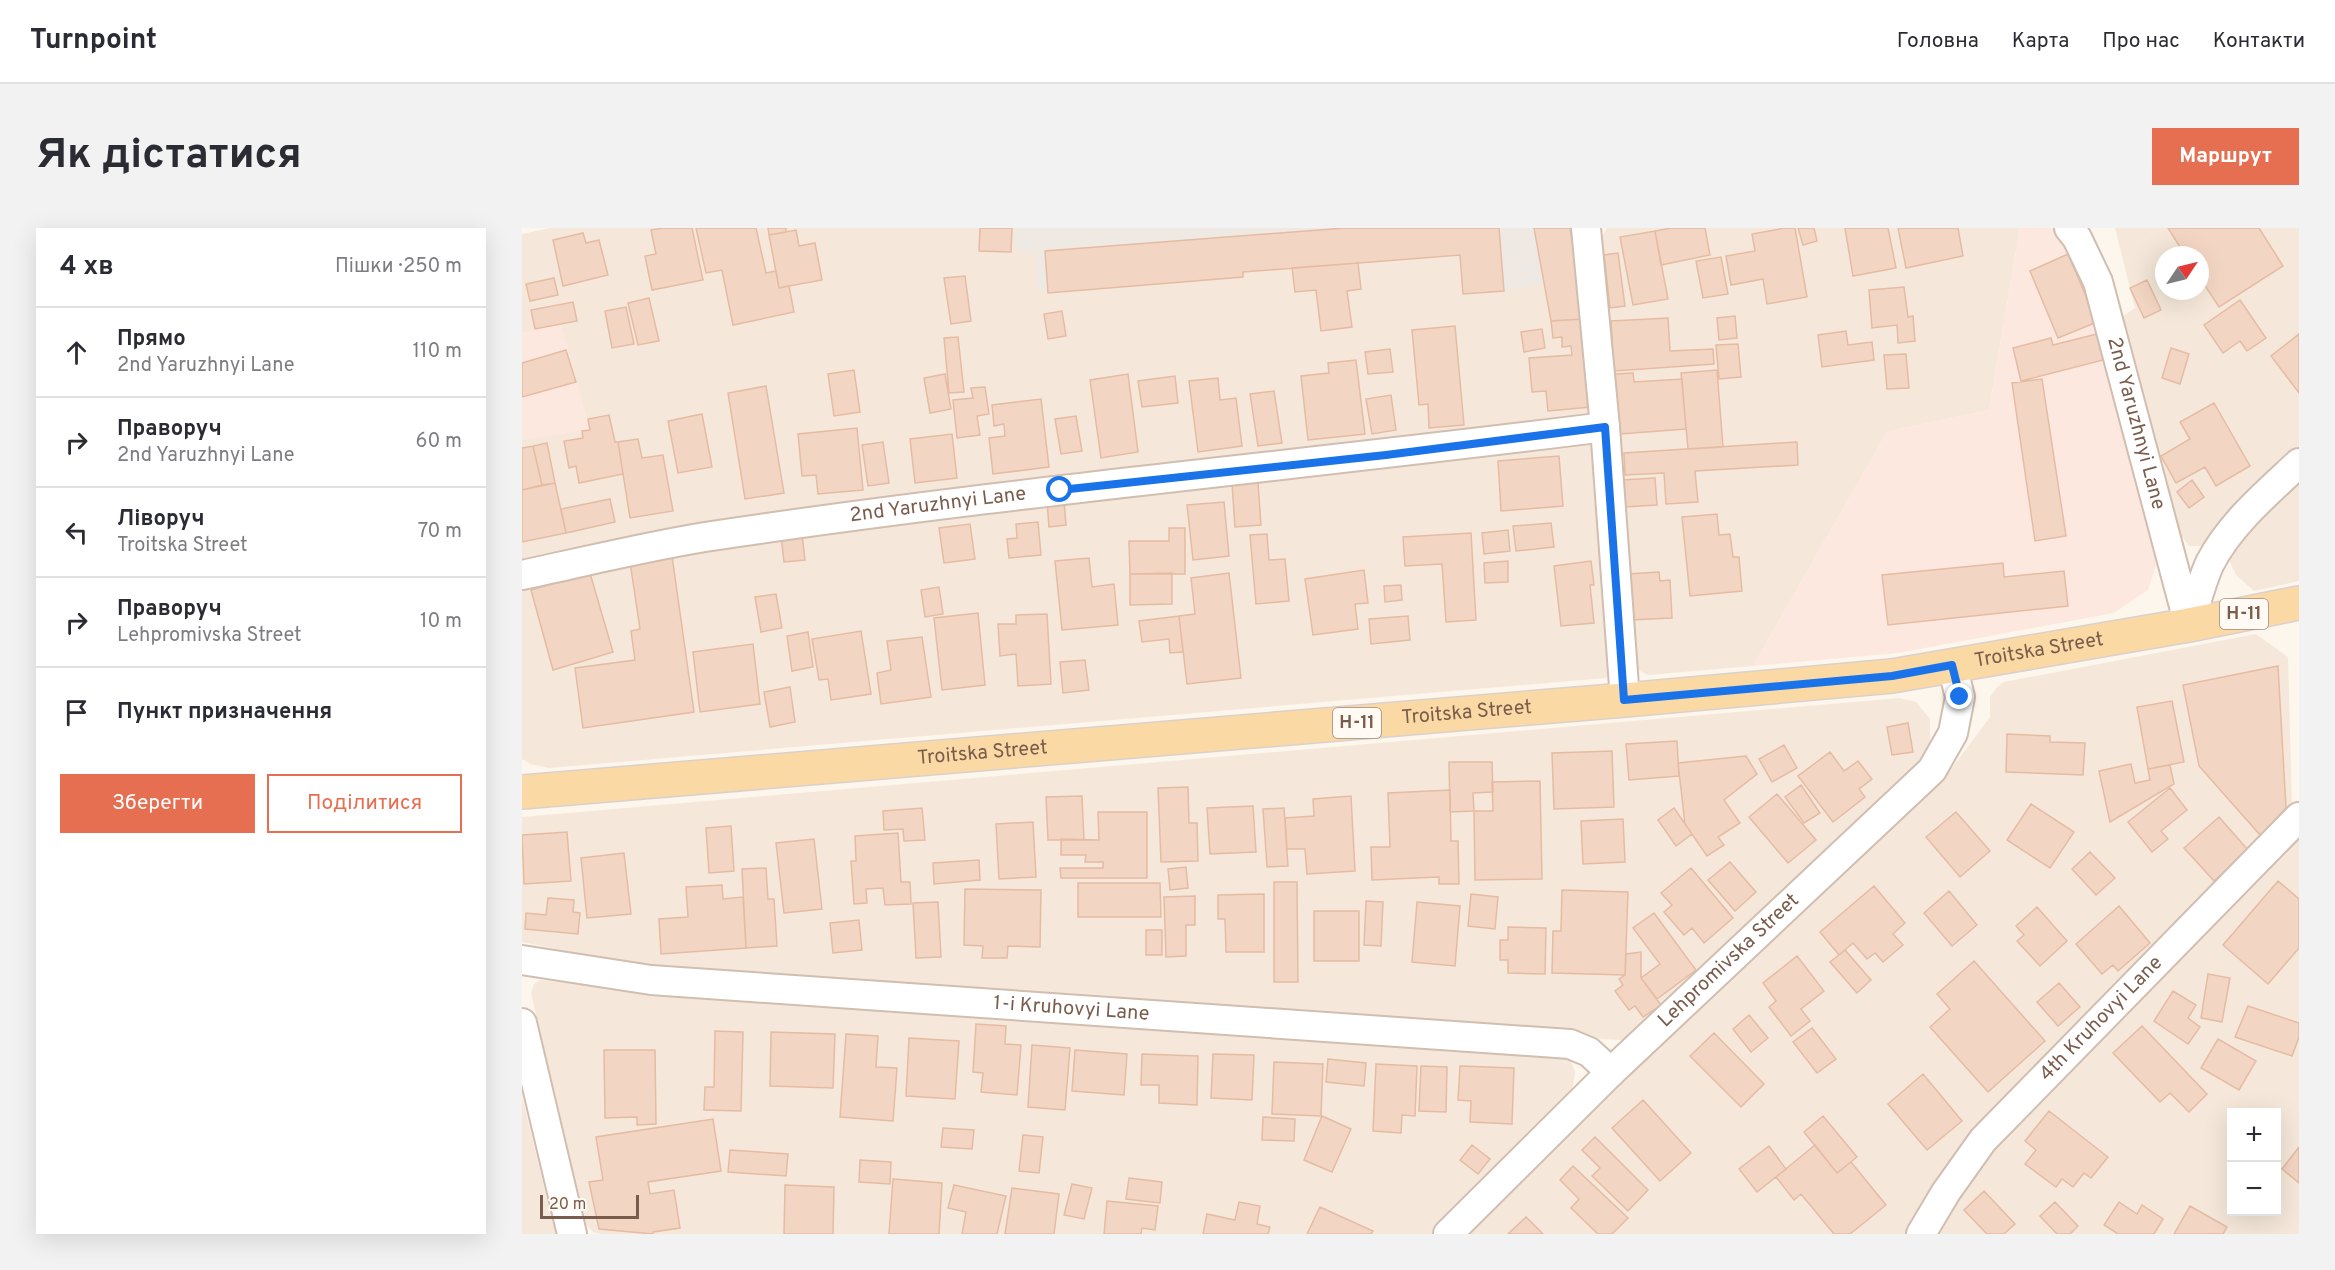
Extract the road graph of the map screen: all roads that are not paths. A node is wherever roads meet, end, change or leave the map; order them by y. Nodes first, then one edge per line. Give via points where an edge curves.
1 (1586, 228) edge
2 (2068, 228) edge
3 (1605, 427) junction
4 (2299, 463) edge
5 (522, 575) edge
6 (2299, 603) edge
7 (2189, 625) junction
8 (1952, 665) junction
9 (1624, 700) junction
10 (522, 792) edge
11 (2299, 817) edge
12 (522, 960) edge
13 (522, 1023) edge
14 (1611, 1072) junction
15 (572, 1234) edge
16 (1448, 1234) edge
17 (1921, 1234) edge

1 - 3 street
2 - 7 street, 2nd Yaruzhnyi Lane via 2077,238 2098,282
3 - 5 street, 2nd Yaruzhnyi Lane via 1060,490 702,538
3 - 9 street
4 - 7 street via 2227,537 2210,564
6 - 7 main road, Troitska Street / Н-11
7 - 8 main road, Troitska Street / Н-11
8 - 9 main road, Troitska Street / Н-11 via 1892,676
8 - 14 street, Lehpromivska Street via 1960,697 1953,733 1932,770
9 - 10 main road, Troitska Street / Н-11
11 - 17 street, 4th Kruhovyi Lane via 1983,1140
12 - 14 street, 1-i Kruhovyi Lane via 651,980 1570,1044 1589,1052
13 - 15 street
14 - 16 street, Lehpromivska Street

